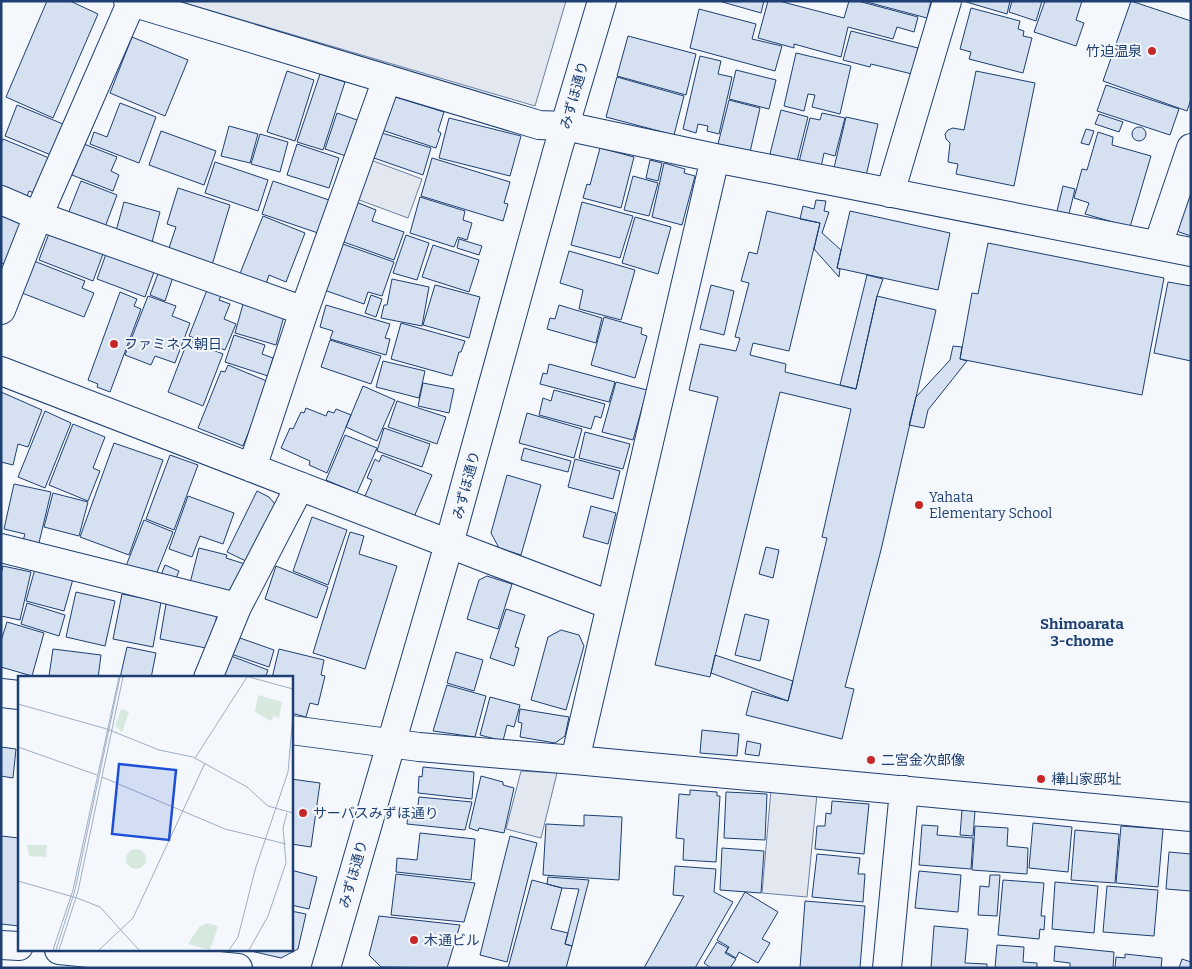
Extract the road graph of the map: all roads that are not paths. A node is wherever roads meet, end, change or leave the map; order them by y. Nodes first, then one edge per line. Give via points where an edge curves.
1 (602, 1) edge
2 (947, 1) edge
3 (130, 2) edge
4 (387, 79) junction
5 (565, 126) junction
6 (1191, 148) edge
7 (715, 158) junction
8 (890, 193) junction
9 (1, 200) edge
10 (38, 216) junction
11 (1158, 245) junction
12 (1191, 252) edge
13 (1, 310) edge
14 (304, 311) junction
15 (1, 371) edge
16 (252, 468) junction
17 (300, 486) junction
18 (449, 544) junction
19 (1, 548) edge
20 (610, 605) junction
21 (238, 607) junction
22 (209, 676) edge
23 (1, 693) edge
24 (18, 695) edge
25 (292, 730) edge
26 (391, 744) junction
27 (575, 760) junction
28 (904, 790) junction
29 (1191, 817) edge
30 (1, 945) edge
31 (18, 946) edge
32 (79, 952) edge
33 (238, 968) edge
34 (326, 968) edge
35 (887, 968) edge

1 - 5 street, みずほ通り
2 - 8 street
3 - 4 street
3 - 10 street
4 - 5 street via 538,125
4 - 14 street
5 - 7 street
5 - 18 street, みずほ通り
6 - 11 street
7 - 8 street
7 - 20 street
8 - 11 street
9 - 10 street
10 - 13 street
10 - 14 street
11 - 12 street
14 - 16 street
15 - 16 street
16 - 17 street
17 - 18 street
17 - 21 street
18 - 20 street
18 - 26 street, みずほ通り
19 - 21 street
20 - 27 street
21 - 22 street
23 - 24 street
25 - 26 street
26 - 27 street
26 - 34 street, みずほ通り
27 - 28 street
28 - 29 street
28 - 35 street
30 - 31 street
32 - 33 street

